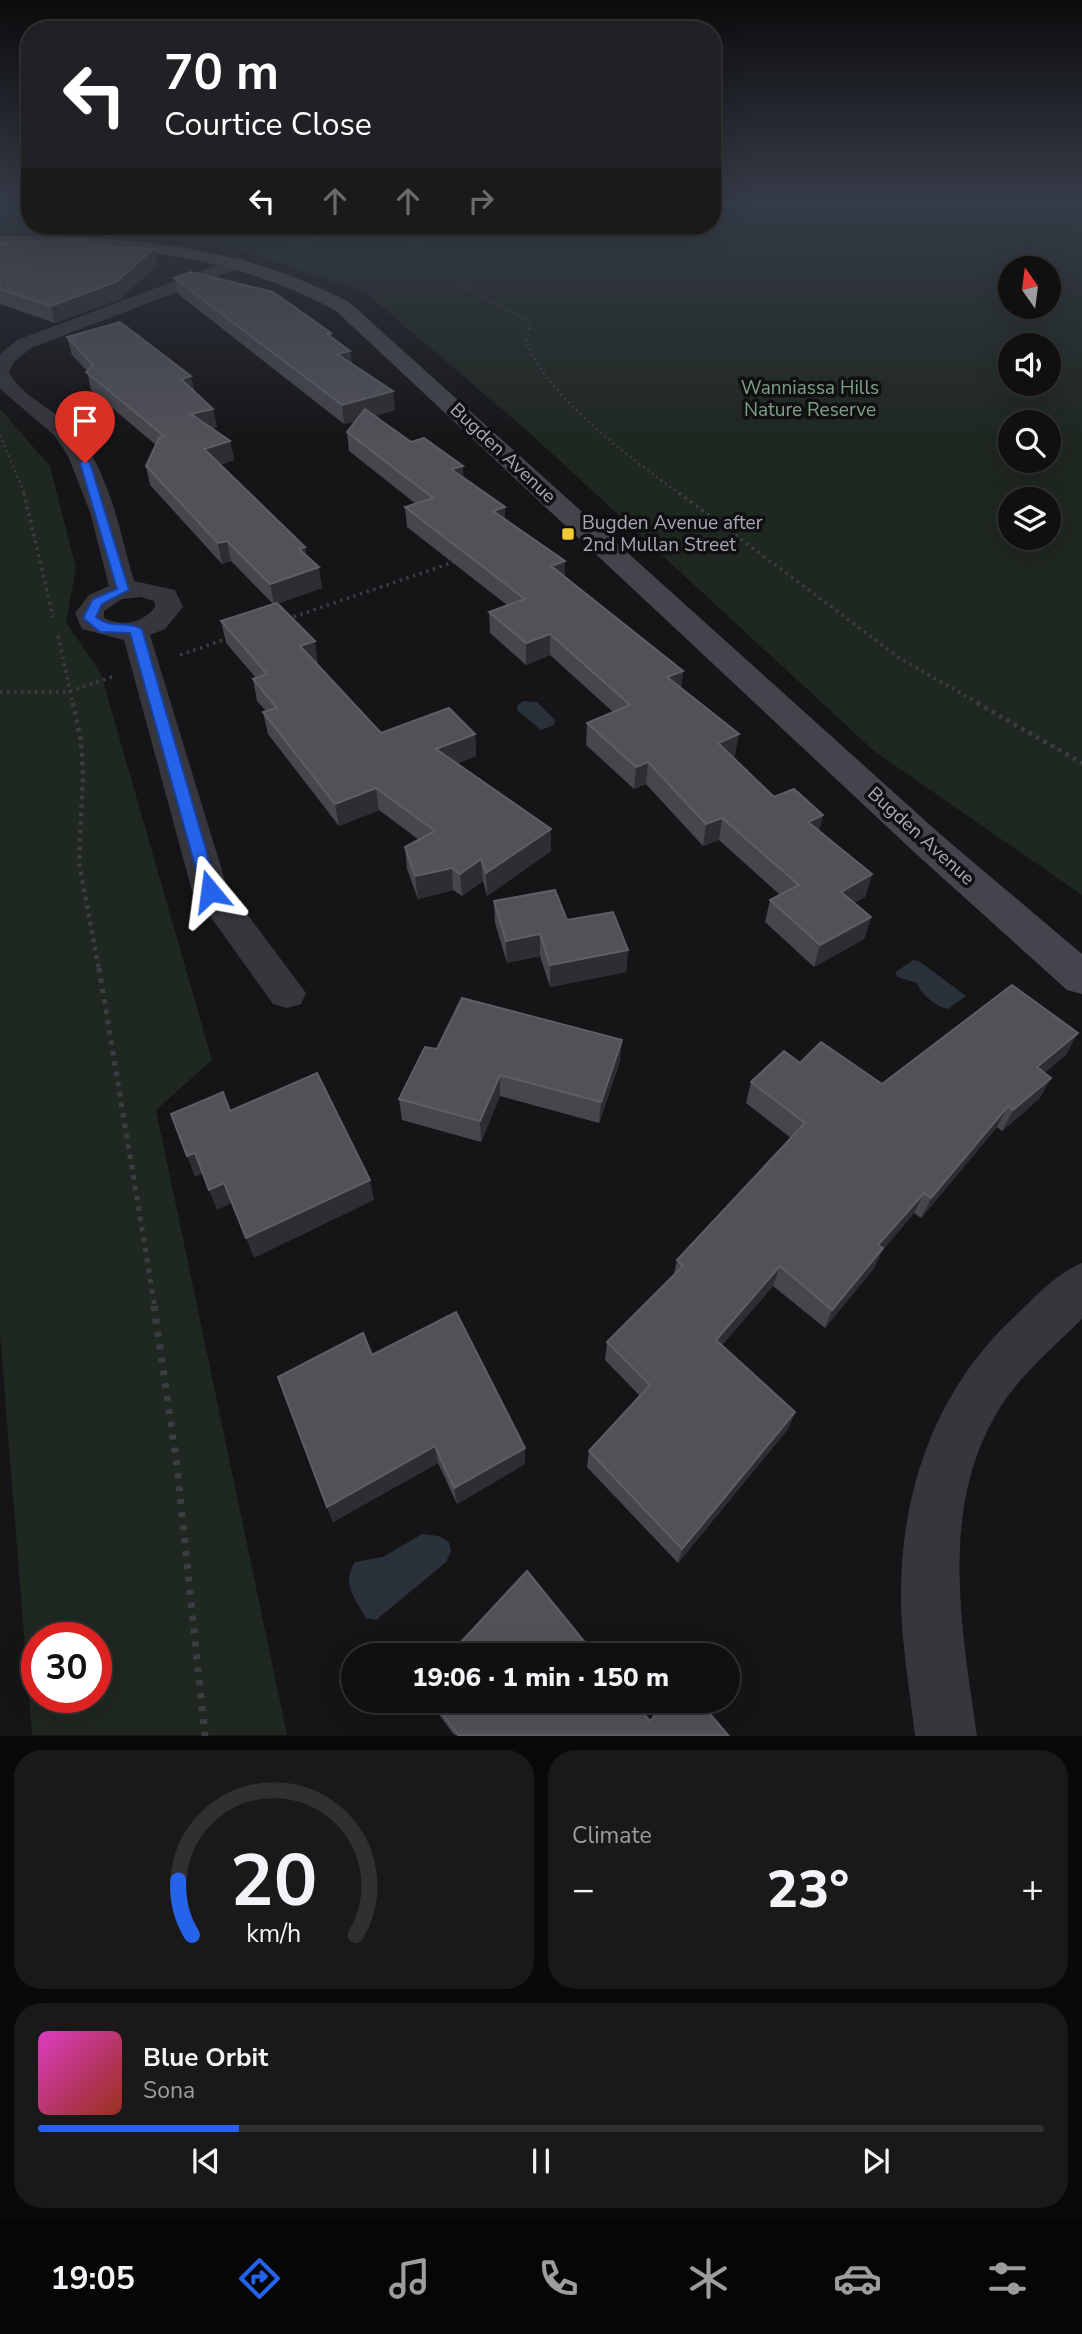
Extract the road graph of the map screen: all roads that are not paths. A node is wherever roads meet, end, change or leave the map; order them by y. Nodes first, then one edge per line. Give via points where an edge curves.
1 (189, 281) edge
2 (297, 281) edge
3 (0, 340) edge
4 (24, 344) junction
5 (0, 372) edge
6 (123, 590) junction
7 (135, 629) junction
8 (1082, 978) edge
9 (287, 993) dead end
10 (1082, 1286) edge
11 (946, 1735) edge

1 - 4 street
2 - 8 street, Bugden Avenue via 342,306 927,844
3 - 4 street
4 - 5 street via 4,360
5 - 6 street via 9,388 68,436 85,463
6 - 7 street via 97,602 89,618 105,630
6 - 7 street via 152,590 169,601 162,618
7 - 9 street via 210,891
10 - 11 street via 990,1379 951,1449 931,1545 930,1604

